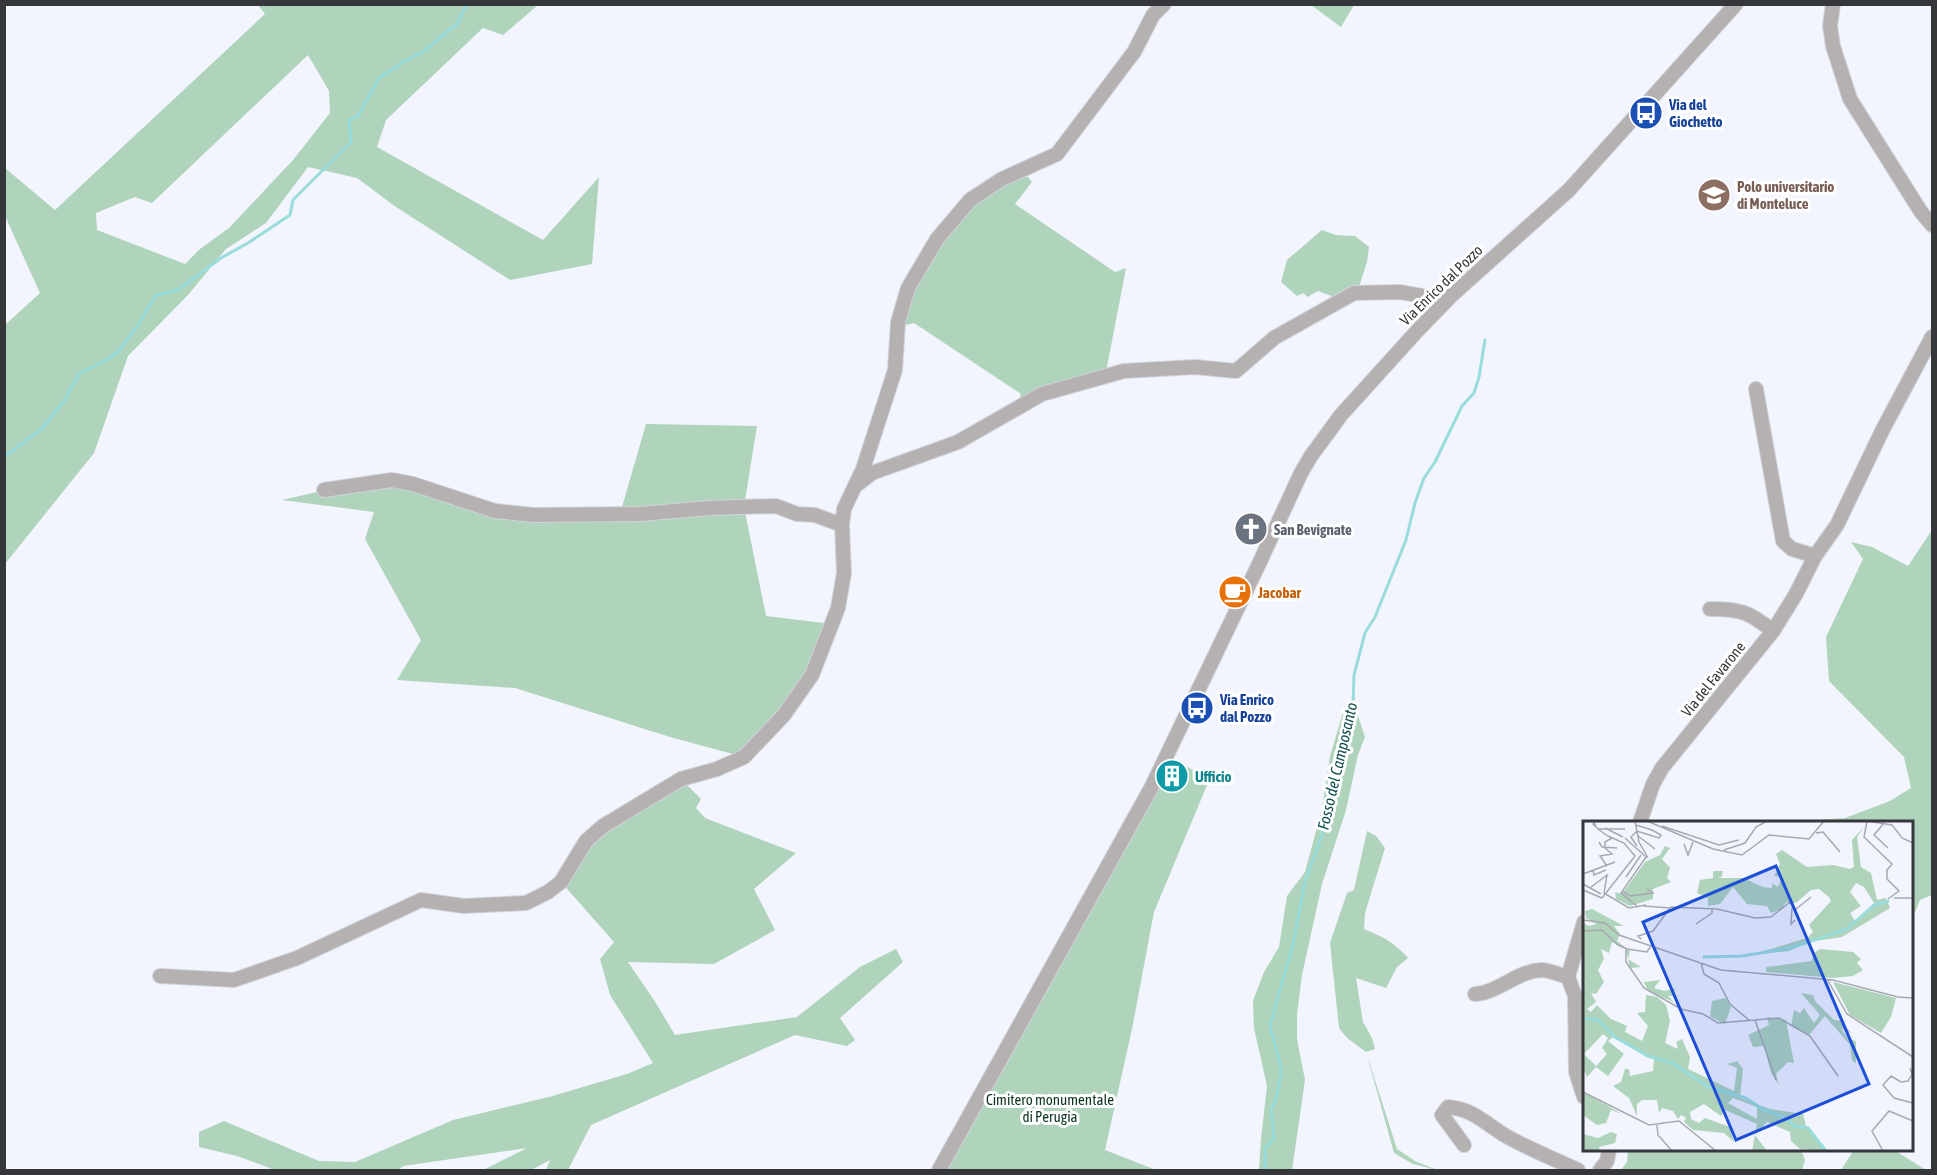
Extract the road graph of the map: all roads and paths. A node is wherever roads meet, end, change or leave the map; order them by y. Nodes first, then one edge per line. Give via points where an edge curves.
1 (1164, 4) edge
2 (1736, 4) edge
3 (1833, 4) edge
4 (1921, 212) junction
5 (1932, 225) edge
6 (1932, 236) edge
7 (1443, 304) junction
8 (1932, 337) edge
9 (1756, 388) dead end
10 (855, 487) junction
11 (324, 490) dead end
12 (842, 525) junction
13 (1815, 556) junction
14 (1710, 609) dead end
15 (1773, 631) junction
16 (1640, 821) edge
17 (1583, 926) edge
18 (160, 976) dead end
19 (1568, 978) junction
20 (1475, 994) dead end
21 (1583, 1094) edge
22 (1464, 1145) dead end
23 (1609, 1151) edge
24 (1615, 1151) edge
25 (939, 1170) edge
26 (1578, 1170) edge
27 (1600, 1170) edge
28 (1613, 1170) edge

1 - 10 street via 1153,15 1134,52 1056,154 1002,179 970,200 937,239 908,288 898,322 895,370
2 - 7 street, Via Enrico dal Pozzo via 1569,190
3 - 4 street via 1833,46 1850,99
4 - 5 street
4 - 6 street
7 - 10 street via 1400,292 1354,293 1274,338 1236,371 1195,367 1124,371 1042,394 958,442 872,473
7 - 25 street, Via Enrico dal Pozzo via 1341,415 1301,473 1152,788
8 - 13 street, Via del Favarone via 1837,525
9 - 13 street via 1783,541 1792,549
10 - 12 street via 844,509
11 - 12 street via 392,480 495,511 533,515 776,506
12 - 18 street via 844,573 838,608 812,675 784,715 744,757 681,779 603,826 586,841 561,882 548,892 526,903 464,906 421,900 297,958 234,980
13 - 15 street, Via del Favarone
14 - 15 street via 1752,614
15 - 16 street, Via del Favarone via 1662,768
17 - 19 street
19 - 20 street via 1539,970 1484,994
19 - 21 street via 1575,996 1576,1072
22 - 26 street via 1442,1115 1448,1107 1461,1108 1506,1136
23 - 27 street
24 - 28 street

